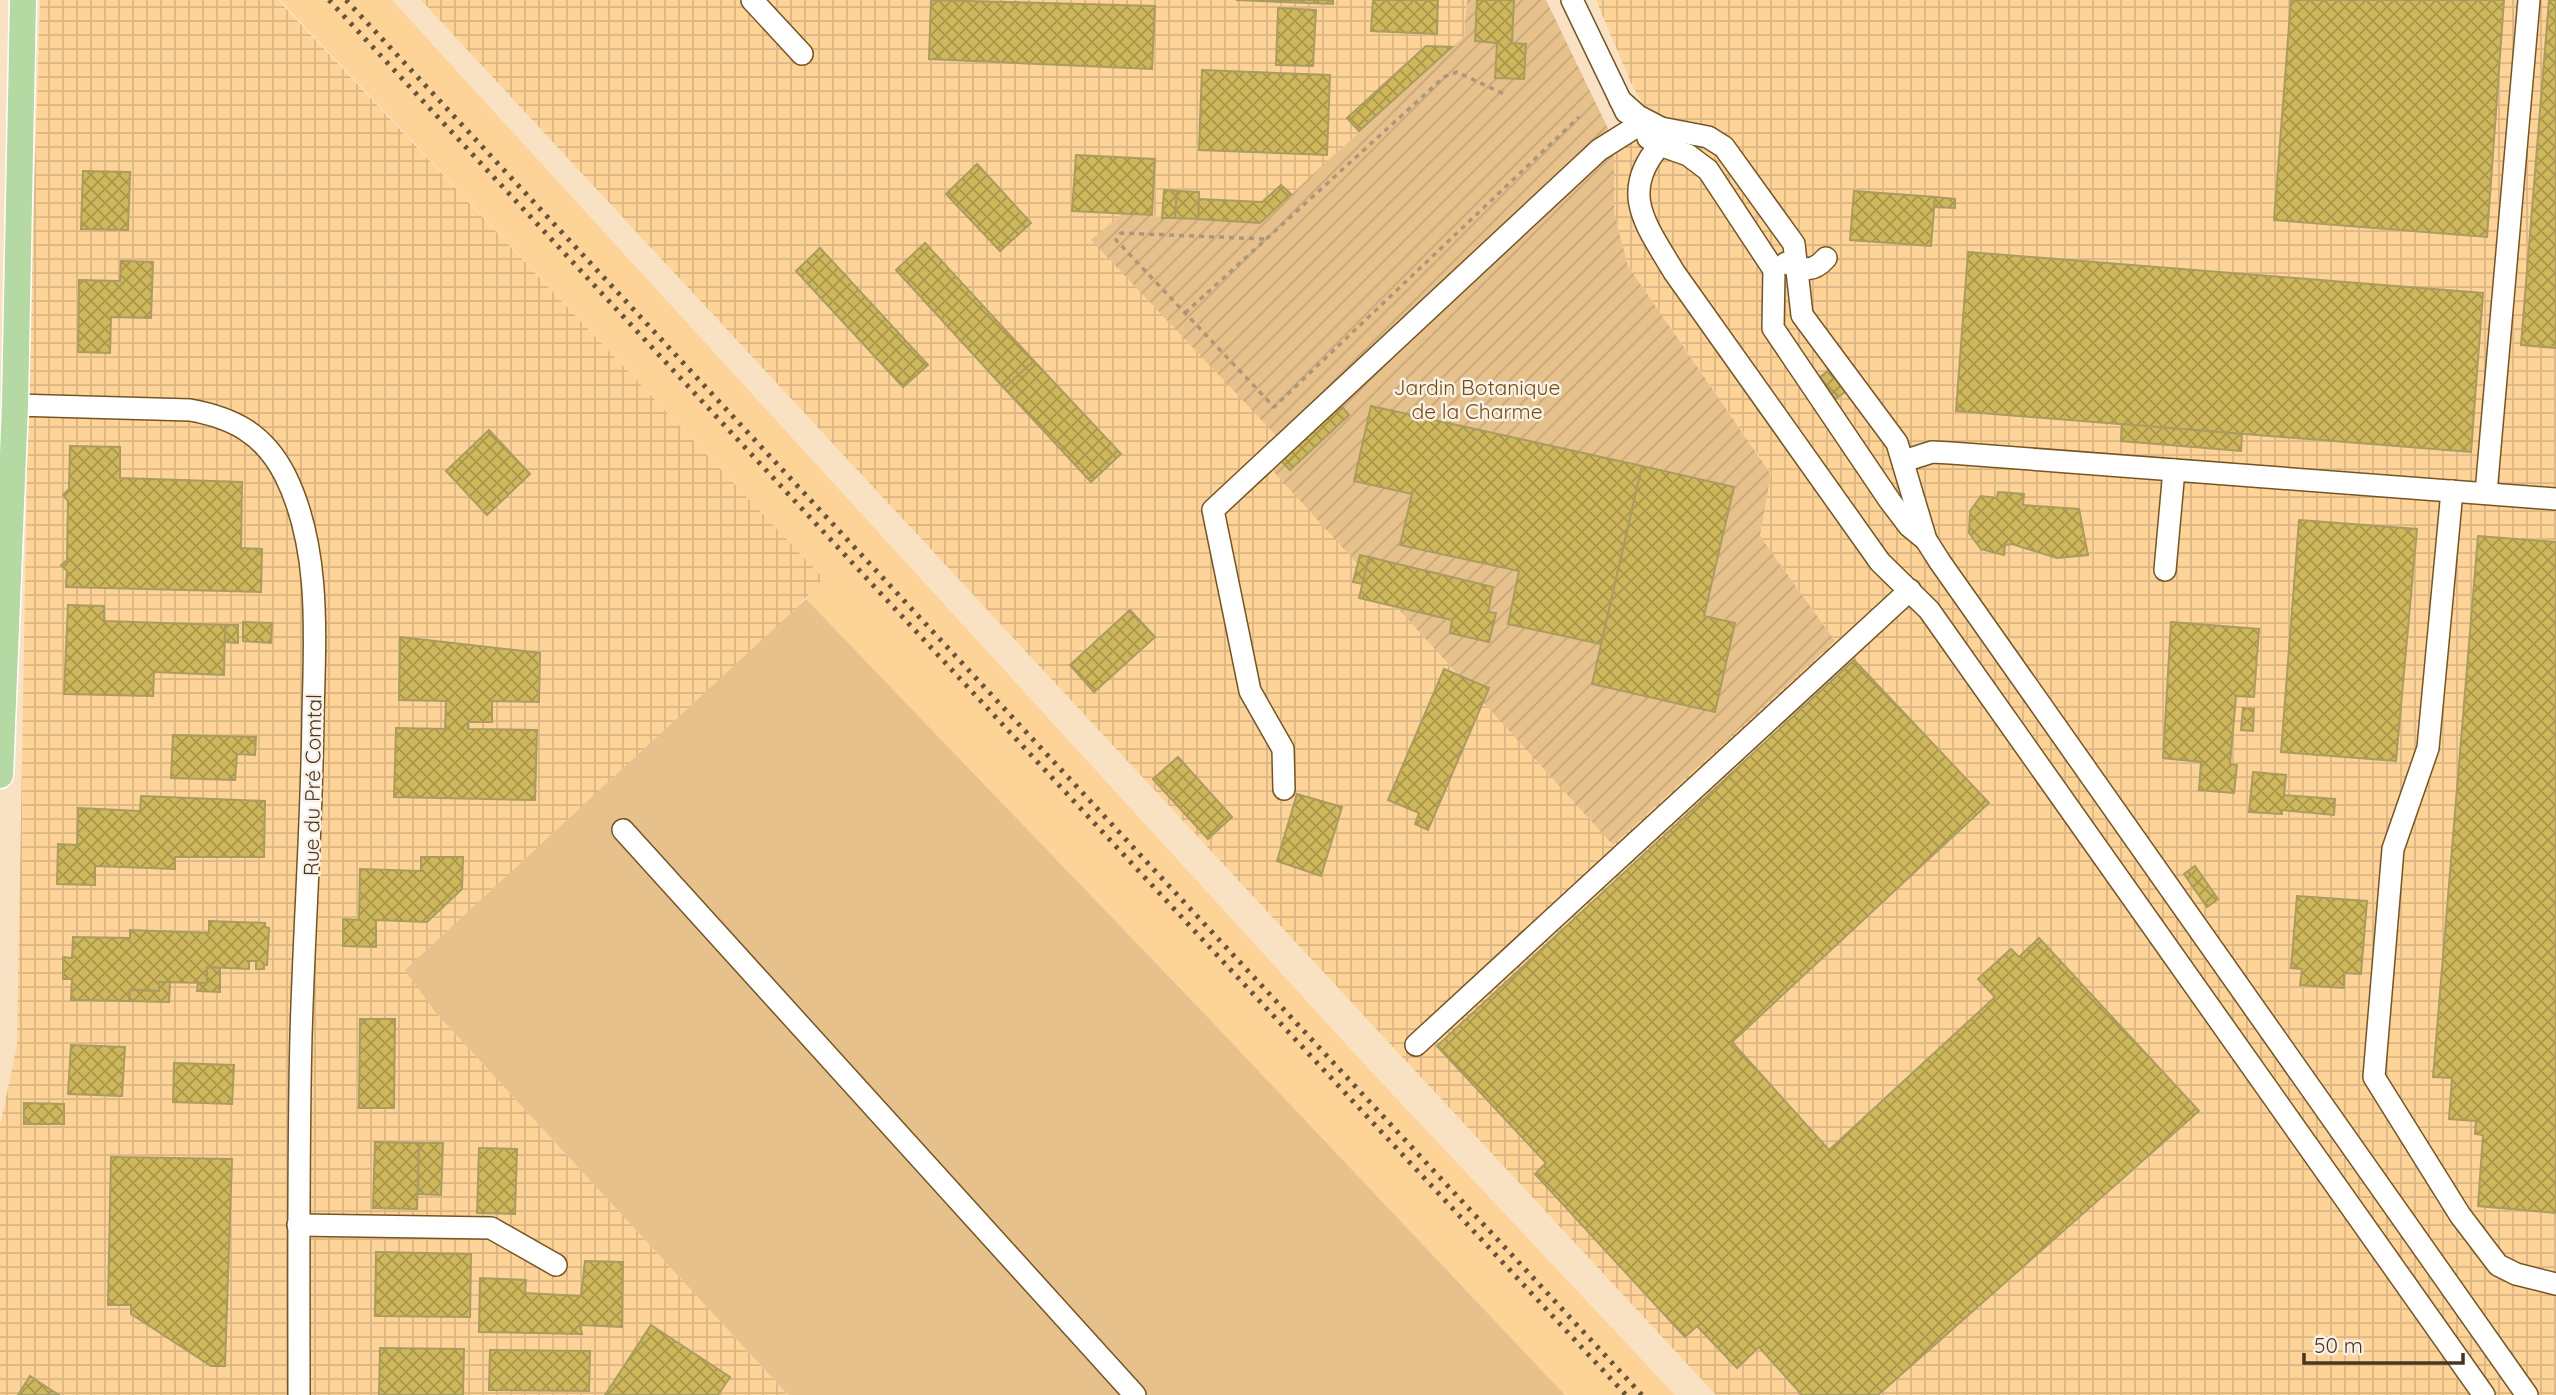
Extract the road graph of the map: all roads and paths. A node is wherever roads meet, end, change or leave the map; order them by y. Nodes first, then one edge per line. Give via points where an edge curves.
1 (23, 0) edge
2 (751, 0) edge
3 (1572, 0) edge
4 (2529, 0) edge
5 (802, 54) dead end
6 (1504, 94) dead end
7 (1620, 100) junction
8 (1579, 117) dead end
9 (1634, 128) junction
10 (1660, 145) junction
11 (1264, 239) junction
12 (1754, 239) junction
13 (1826, 258) dead end
14 (1799, 268) junction
15 (1185, 313) junction
16 (15, 405) junction
17 (1900, 452) junction
18 (2174, 470) junction
19 (2452, 491) junction
20 (2486, 493) junction
21 (2556, 499) edge
22 (1926, 540) junction
23 (2165, 570) dead end
24 (1910, 590) junction
25 (0, 775) edge
26 (1284, 789) dead end
27 (623, 830) dead end
28 (1416, 1045) dead end
29 (298, 1225) junction
30 (556, 1265) dead end
31 (2556, 1284) edge
32 (299, 1395) edge
33 (1135, 1395) edge
34 (2484, 1395) edge
35 (2527, 1395) edge

1 - 16 main road
2 - 5 street
3 - 7 street
4 - 20 street
6 - 11 path via 1457,72 1444,77
7 - 9 street
7 - 14 street via 1661,128 1708,137 1724,147 1794,244
8 - 15 path via 1273,407
9 - 10 street
9 - 26 street via 1599,150 1213,510 1250,691 1283,749
10 - 12 street via 1688,155 1708,170
10 - 24 street via 1643,165 1639,184 1638,198 1650,230 1674,272 1811,467 1880,562
11 - 15 path
11 - 15 path via 1121,233 1116,240
12 - 14 street
12 - 22 street via 1774,270 1773,328 1889,501
13 - 14 street via 1818,268
14 - 17 street via 1802,315
16 - 25 main road
16 - 29 street, Rue du Pré Comtal via 190,410 241,424 256,435 285,476 297,507 309,555 315,636
17 - 18 street
17 - 22 street
18 - 19 street
18 - 23 street
19 - 20 street
19 - 31 street via 2428,748 2393,849 2374,1077 2460,1215 2498,1265
20 - 21 street
22 - 35 street
24 - 28 street
24 - 34 street via 1929,610
27 - 33 street
29 - 30 street via 492,1228
29 - 32 street, Rue du Pré Comtal

